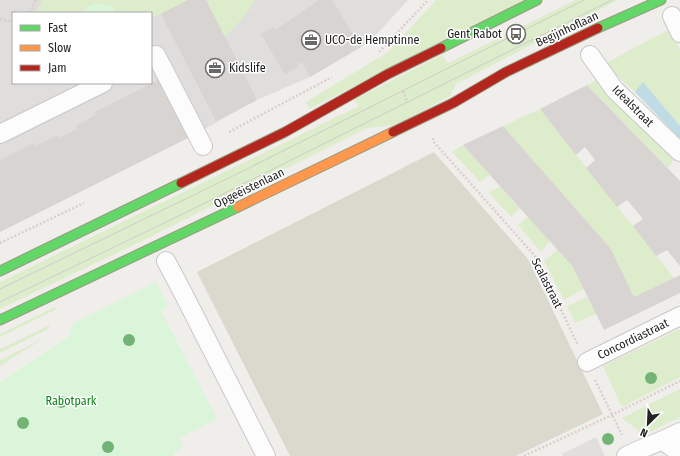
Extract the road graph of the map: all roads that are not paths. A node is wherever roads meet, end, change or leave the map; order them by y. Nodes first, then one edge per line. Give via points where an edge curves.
1 (537, 0) edge
2 (661, 0) edge
3 (672, 16) dead end
4 (680, 33) edge
5 (590, 55) dead end
6 (152, 57) edge
7 (506, 72) joint
8 (101, 84) edge
9 (0, 134) edge
10 (203, 146) dead end
11 (680, 152) edge
12 (166, 261) dead end
13 (0, 271) edge
14 (680, 316) edge
15 (0, 320) edge
16 (587, 362) road end
17 (680, 432) edge
18 (663, 441) junction
19 (680, 453) edge
20 (629, 455) edge
21 (266, 456) edge

1 - 13 main road via 388,74 284,132
2 - 7 main road, Begijnhoflaan via 572,39
3 - 4 street
5 - 11 street, Idealstraat via 615,90
6 - 10 street via 156,55
7 - 15 main road, Opgeëistenlaan via 453,103
8 - 9 street
12 - 21 street
14 - 16 street, Concordiastraat
17 - 18 street
18 - 19 street
18 - 20 street

